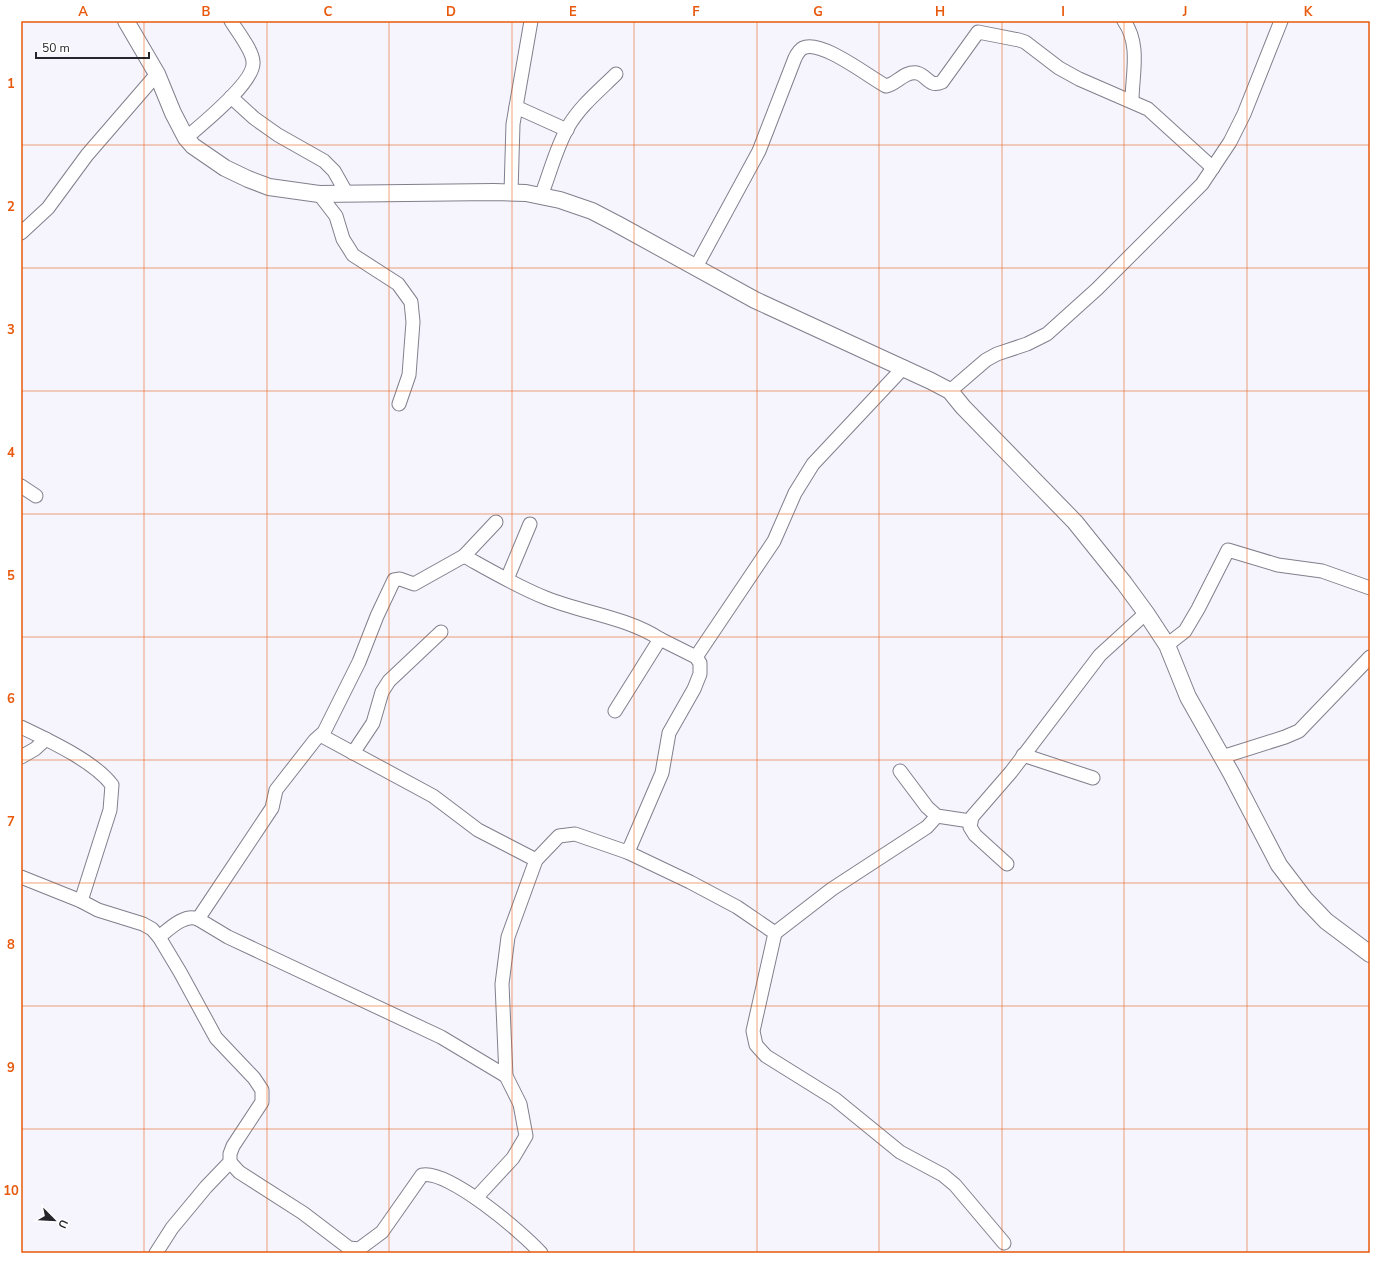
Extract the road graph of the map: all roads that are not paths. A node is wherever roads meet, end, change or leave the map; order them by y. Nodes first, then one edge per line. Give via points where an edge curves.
1 (126, 21) edge
2 (231, 21) edge
3 (531, 21) edge
4 (1124, 21) edge
5 (1281, 21) edge
6 (980, 26) edge
7 (157, 74) junction
8 (616, 74) dead end
9 (232, 97) junction
10 (1132, 101) junction
11 (516, 107) junction
12 (567, 130) junction
13 (186, 138) junction
14 (1213, 168) junction
15 (511, 192) junction
16 (319, 194) junction
17 (347, 194) junction
18 (541, 196) junction
19 (21, 233) edge
20 (696, 267) junction
21 (904, 367) junction
22 (950, 391) junction
23 (399, 404) dead end
24 (21, 486) edge
25 (36, 496) dead end
26 (496, 522) dead end
27 (530, 524) dead end
28 (464, 556) junction
29 (507, 579) junction
30 (1370, 588) edge
31 (1146, 613) junction
32 (441, 632) dead end
33 (660, 639) junction
34 (1167, 645) junction
35 (696, 657) junction
36 (1370, 657) edge
37 (615, 711) dead end
38 (21, 727) edge
39 (322, 736) junction
40 (46, 739) junction
41 (353, 753) junction
42 (1023, 755) junction
43 (21, 757) edge
44 (1222, 757) junction
45 (900, 771) dead end
46 (1093, 778) dead end
47 (937, 816) junction
48 (970, 821) junction
49 (627, 852) junction
50 (536, 860) junction
51 (1007, 864) dead end
52 (21, 877) edge
53 (81, 901) junction
54 (198, 919) junction
55 (775, 933) junction
56 (159, 937) junction
57 (1370, 954) edge
58 (506, 1076) junction
59 (230, 1162) junction
60 (476, 1198) junction
61 (1004, 1243) dead end
62 (156, 1253) edge
63 (541, 1253) edge

1 - 7 street
2 - 9 street via 250,52 253,62 251,74
3 - 11 street
4 - 10 street via 1134,47
5 - 14 street via 1244,114
6 - 10 street via 1025,42 1065,72
6 - 20 street via 946,78 937,84 932,84 919,73 912,73 886,86 836,56 809,47 799,51 759,151
7 - 13 street
7 - 19 street via 87,155 48,208
8 - 12 street via 589,100
9 - 13 street
9 - 17 street via 266,127 324,161 334,171
10 - 14 street via 1148,108
11 - 12 street
11 - 15 street
12 - 18 street
13 - 16 street via 193,146 226,168 248,179 269,187
14 - 22 street via 1202,184 1097,289 1047,334 986,360
15 - 17 street
15 - 18 street
16 - 17 street
16 - 23 street via 336,216 343,239 353,254 398,284 411,302 413,322 409,375
18 - 20 street via 592,212
20 - 21 street via 755,300
21 - 22 street
21 - 35 street via 813,464 774,540
22 - 31 street via 1075,522
24 - 25 street
26 - 28 street
27 - 29 street
28 - 29 street
28 - 39 street via 414,584 400,579 394,580 360,662
29 - 33 street via 546,598 638,627
30 - 34 street via 1322,571 1278,565 1228,550 1185,631
31 - 34 street
31 - 42 street via 1100,655
32 - 41 street via 389,681 382,692 373,723
33 - 35 street
33 - 37 street
34 - 44 street via 1188,697
35 - 49 street via 700,663 700,674 668,733 662,773
36 - 44 street via 1299,731
38 - 40 street
39 - 41 street
39 - 54 street via 315,740 276,790 272,808
40 - 43 street
40 - 53 street via 104,774 112,785 110,810
41 - 50 street via 433,796 478,830
42 - 46 street
42 - 48 street
44 - 57 street via 1279,865 1326,921
45 - 47 street via 927,807
47 - 48 street
47 - 55 street via 927,827 832,889
48 - 51 street via 970,827 975,835
49 - 50 street via 575,834 559,836
49 - 55 street via 738,907
50 - 58 street via 508,937 502,984
52 - 53 street
53 - 56 street via 98,910 143,924
54 - 56 street via 186,918
54 - 58 street via 228,937 441,1037
55 - 61 street via 753,1032 756,1045 766,1056 835,1099 900,1152 943,1175 955,1185
56 - 59 street via 216,1038 262,1090 262,1102 233,1146
58 - 60 street via 520,1104 526,1136 513,1158
59 - 60 street via 239,1172 303,1213 349,1248 359,1250 382,1232 422,1175 430,1173
59 - 62 street via 172,1228
60 - 63 street via 531,1241

